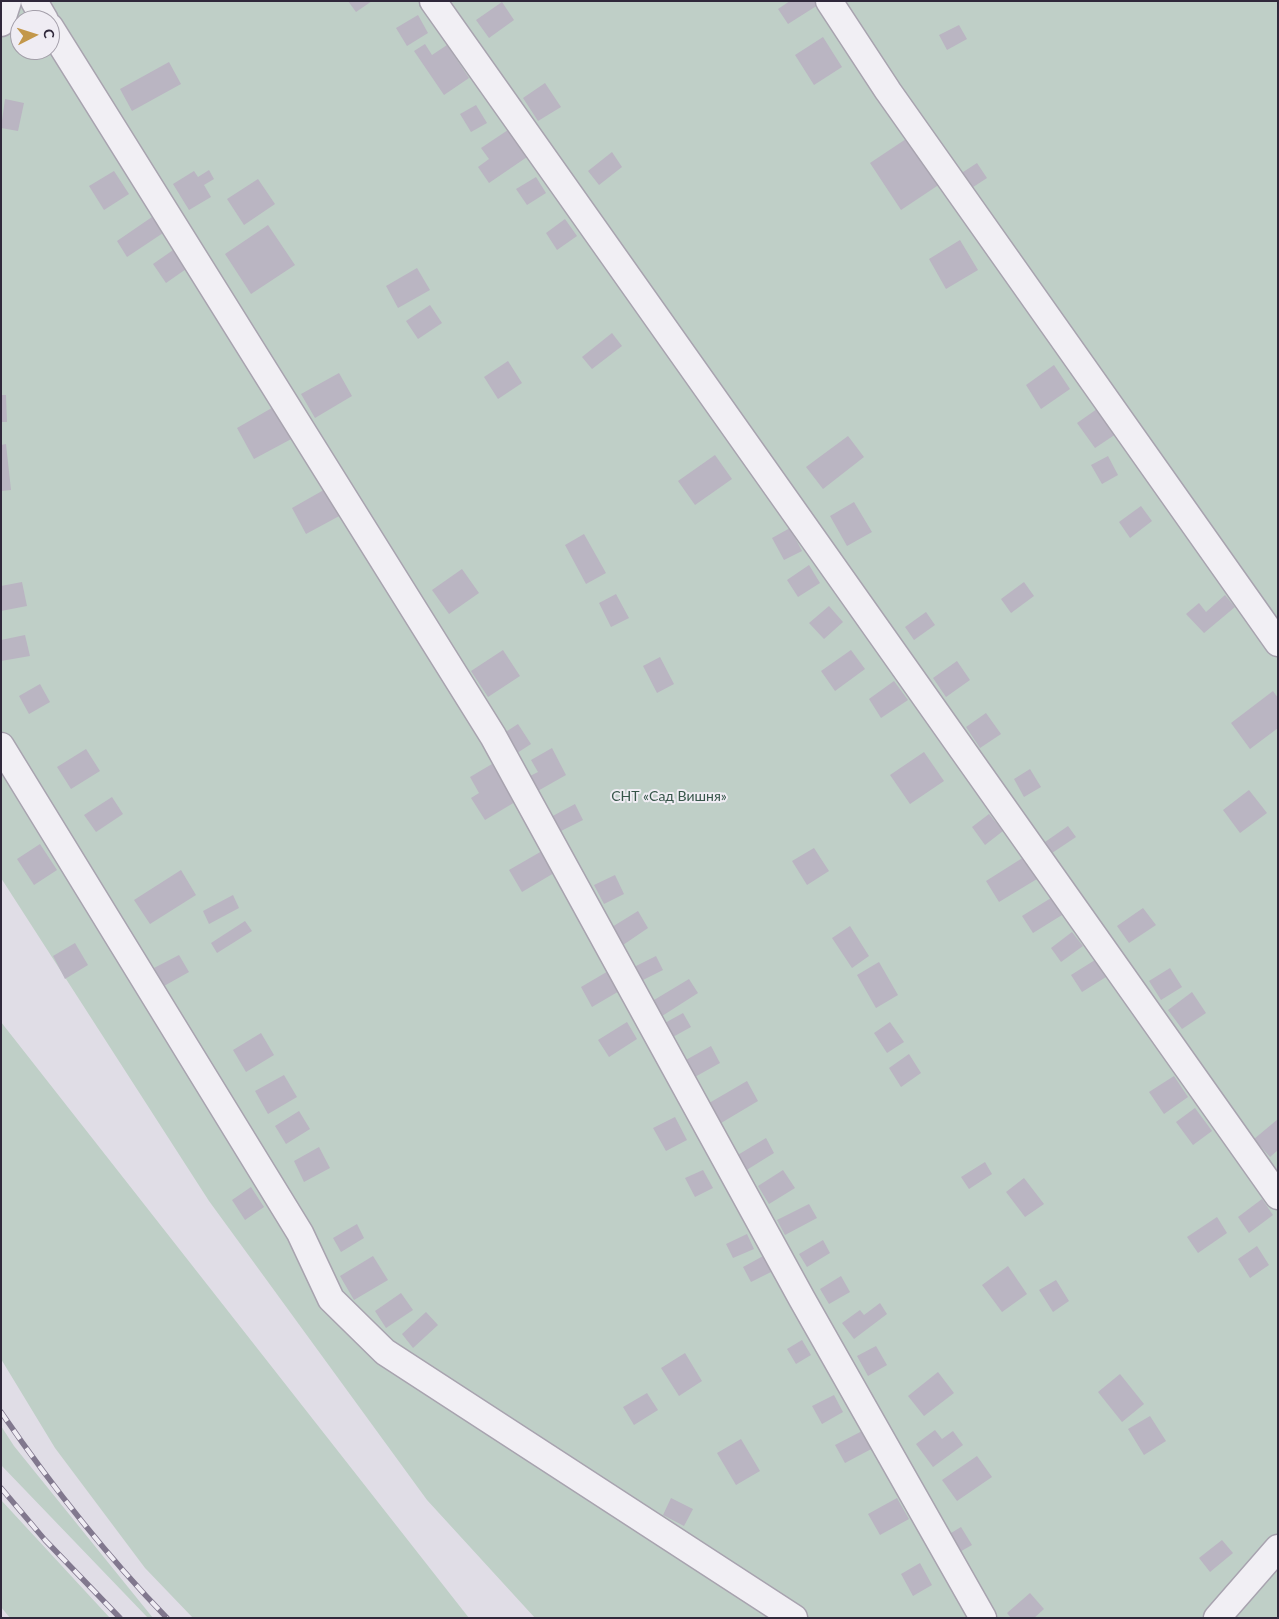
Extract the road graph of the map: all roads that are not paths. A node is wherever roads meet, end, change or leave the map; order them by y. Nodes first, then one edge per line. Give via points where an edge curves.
1 (8, 1) edge
2 (433, 1) edge
3 (829, 1) edge
4 (1, 23) edge
5 (60, 43) edge
6 (1278, 643) edge
7 (1, 746) edge
8 (1278, 1196) edge
9 (1278, 1548) edge
10 (794, 1618) edge
11 (983, 1618) edge
12 (1217, 1618) edge

1 - 4 street
2 - 8 street
3 - 6 street via 888,91
5 - 11 street via 493,736 802,1299
7 - 10 street via 300,1233 331,1299 385,1352
9 - 12 street

